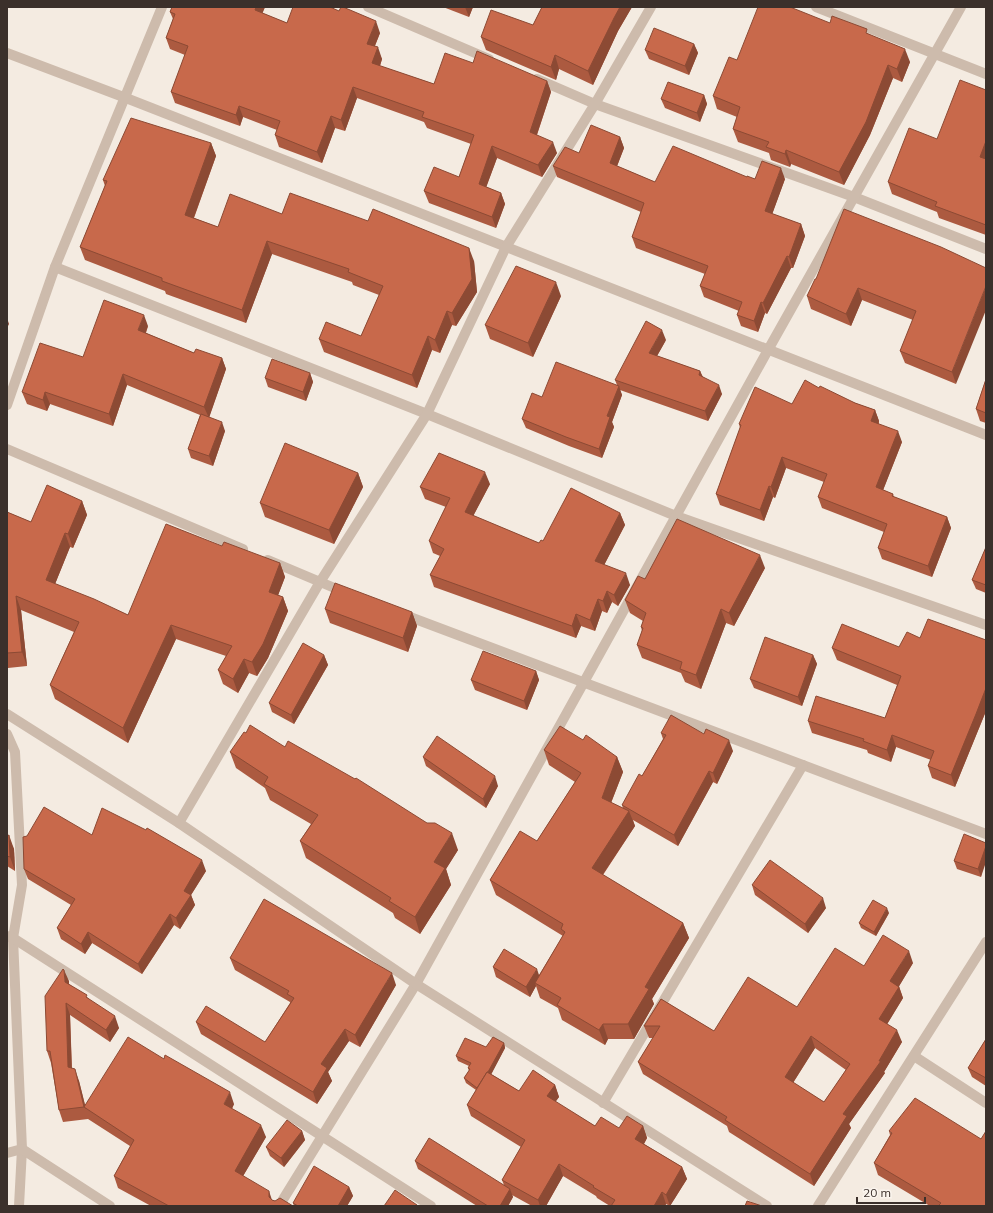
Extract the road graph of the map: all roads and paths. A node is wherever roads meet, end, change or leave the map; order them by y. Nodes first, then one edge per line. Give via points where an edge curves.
1 (162, 7) edge
2 (368, 7) edge
3 (651, 7) edge
4 (816, 7) edge
5 (961, 7) edge
6 (7, 53) edge
7 (935, 54) junction
8 (500, 64) edge
9 (986, 74) edge
10 (529, 76) edge
11 (126, 98) junction
12 (595, 104) junction
13 (854, 197) junction
14 (506, 247) junction
15 (986, 249) edge
16 (55, 267) junction
17 (768, 350) junction
18 (7, 405) edge
19 (427, 414) junction
20 (986, 436) edge
21 (7, 449) edge
22 (676, 516) junction
23 (320, 582) junction
24 (357, 596) edge
25 (393, 610) edge
26 (986, 625) edge
27 (584, 682) junction
28 (7, 714) edge
29 (7, 734) edge
30 (803, 765) junction
31 (179, 823) junction
32 (986, 834) edge
33 (10, 937) edge
34 (986, 942) edge
35 (416, 984) junction
36 (914, 1056) junction
37 (603, 1103) junction
38 (986, 1103) edge
39 (322, 1136) junction
40 (22, 1150) junction
41 (7, 1153) edge
42 (19, 1206) edge
43 (110, 1206) edge
44 (279, 1206) edge
45 (431, 1206) edge
46 (767, 1206) edge
47 (818, 1206) edge

1 - 11 street
2 - 8 street
3 - 12 street
4 - 7 street
5 - 7 street
6 - 11 street
7 - 9 street
7 - 13 street
10 - 12 street
11 - 14 street
11 - 16 street
12 - 13 street
12 - 14 street
13 - 15 street
13 - 17 street
14 - 17 street
14 - 19 street
16 - 18 street
16 - 19 street
17 - 20 street
17 - 22 street
19 - 22 street
19 - 23 street
21 - 23 street
22 - 26 street
22 - 27 street
23 - 24 street
23 - 31 street
25 - 27 street
27 - 30 street
27 - 35 street
28 - 31 street
29 - 33 street via 15,752 22,885
30 - 32 street
30 - 37 street
31 - 35 street
33 - 39 street
33 - 40 street
34 - 36 street
35 - 37 street
35 - 39 street
36 - 38 street
36 - 47 street
37 - 46 street
39 - 44 street
39 - 45 street
40 - 41 street
40 - 42 street
40 - 43 street

